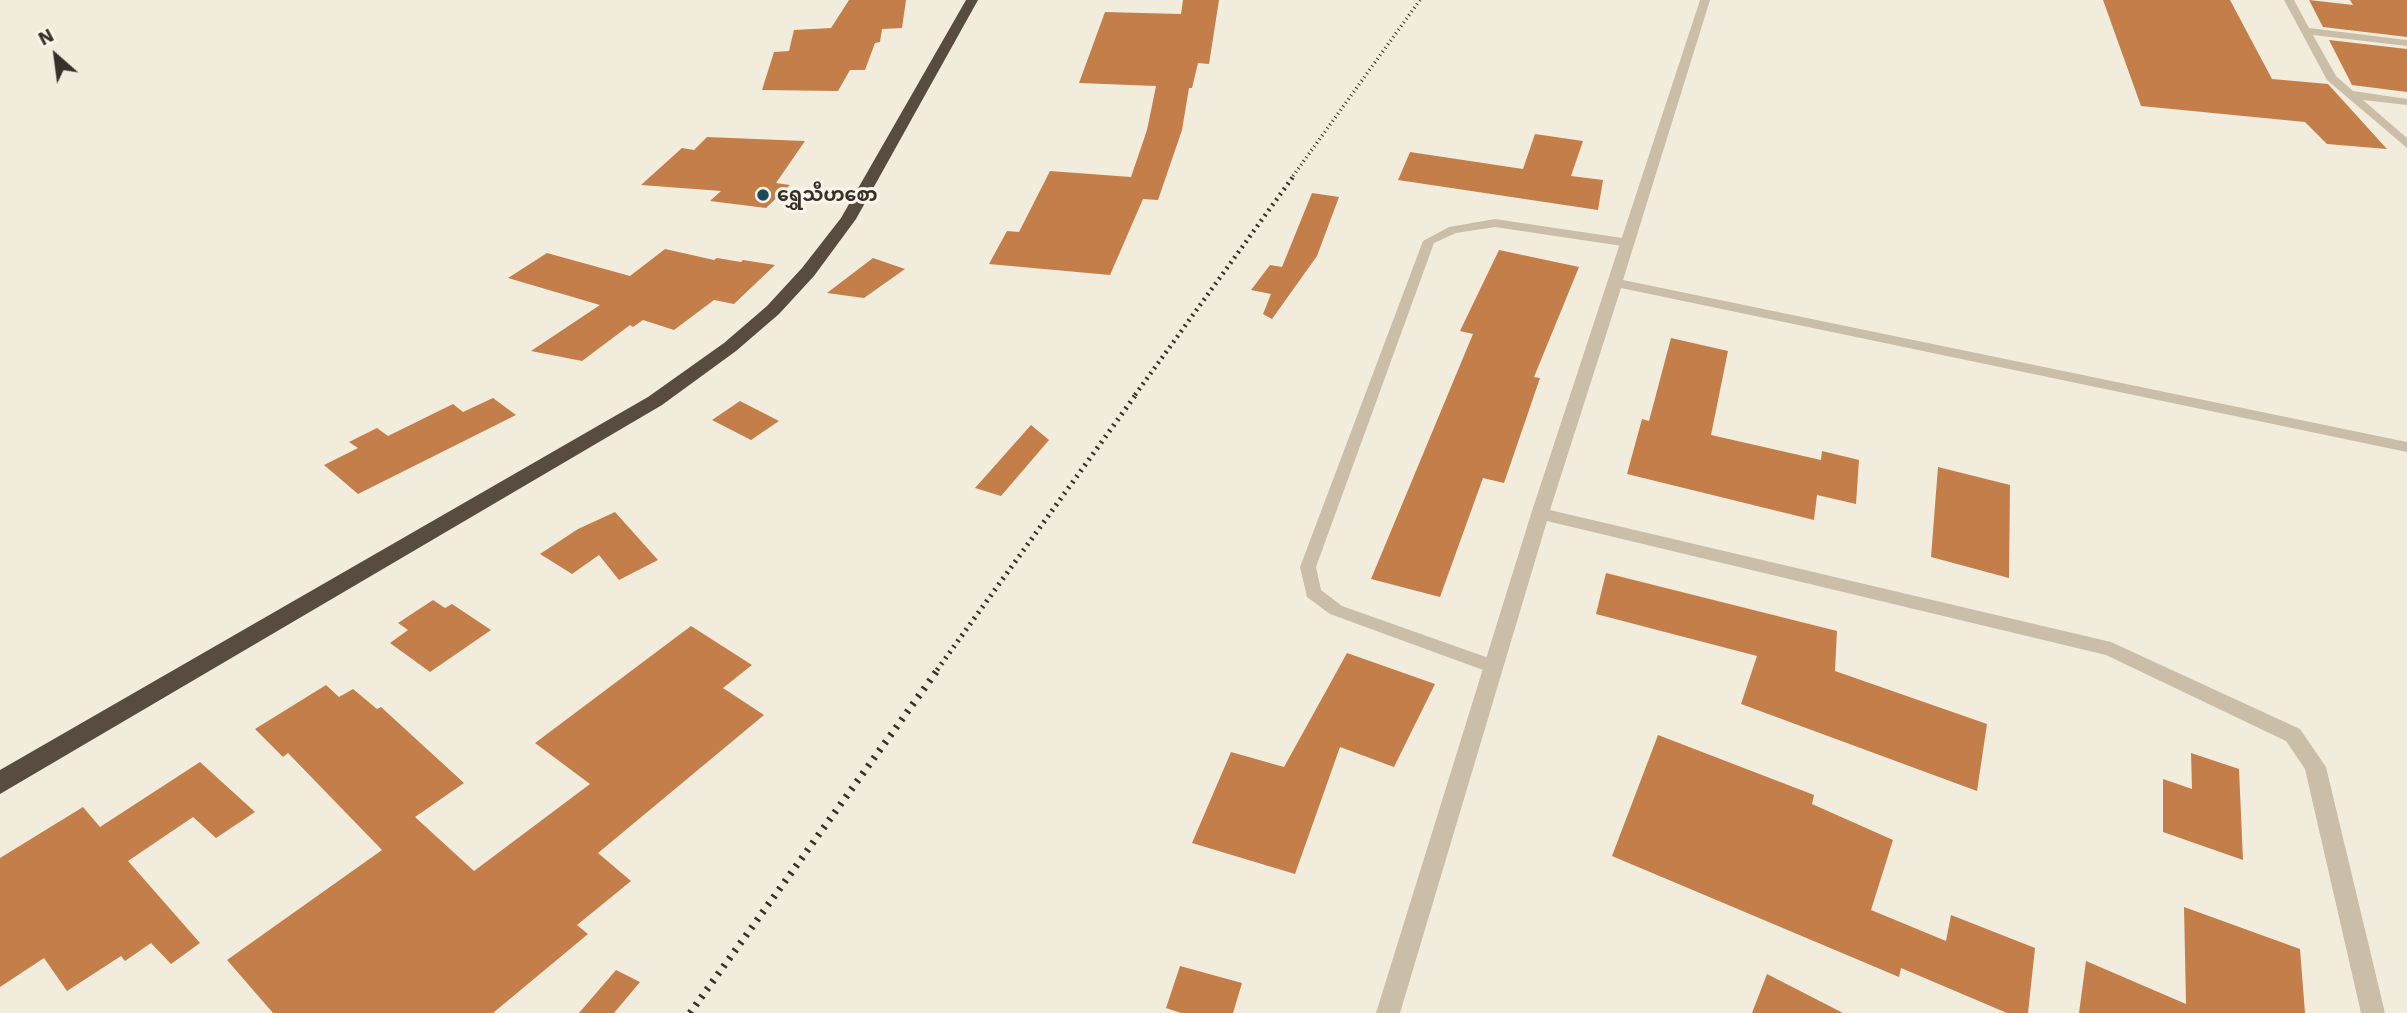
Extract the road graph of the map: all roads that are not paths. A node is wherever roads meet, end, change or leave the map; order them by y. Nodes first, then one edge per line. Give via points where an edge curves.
1 (972, 0) edge
2 (1705, 0) edge
3 (2289, 0) edge
4 (2306, 31) junction
5 (2407, 43) edge
6 (2347, 94) junction
7 (2407, 102) edge
8 (2407, 144) edge
9 (1629, 243) junction
10 (1616, 283) junction
11 (2407, 447) edge
12 (1540, 514) junction
13 (1494, 667) junction
14 (0, 783) edge
15 (1388, 1013) edge
16 (2372, 1013) edge

1 - 14 highway via 848,219 773,310 730,347 656,401
2 - 9 street
3 - 4 street
4 - 5 street
4 - 6 street via 2331,78
6 - 7 street
6 - 8 street
9 - 10 street
9 - 13 lane via 1495,223 1453,230 1430,242 1308,567 1313,593 1336,610
10 - 11 street
10 - 12 street
12 - 13 street
12 - 16 street via 2111,649 2293,735 2315,767
13 - 15 street

